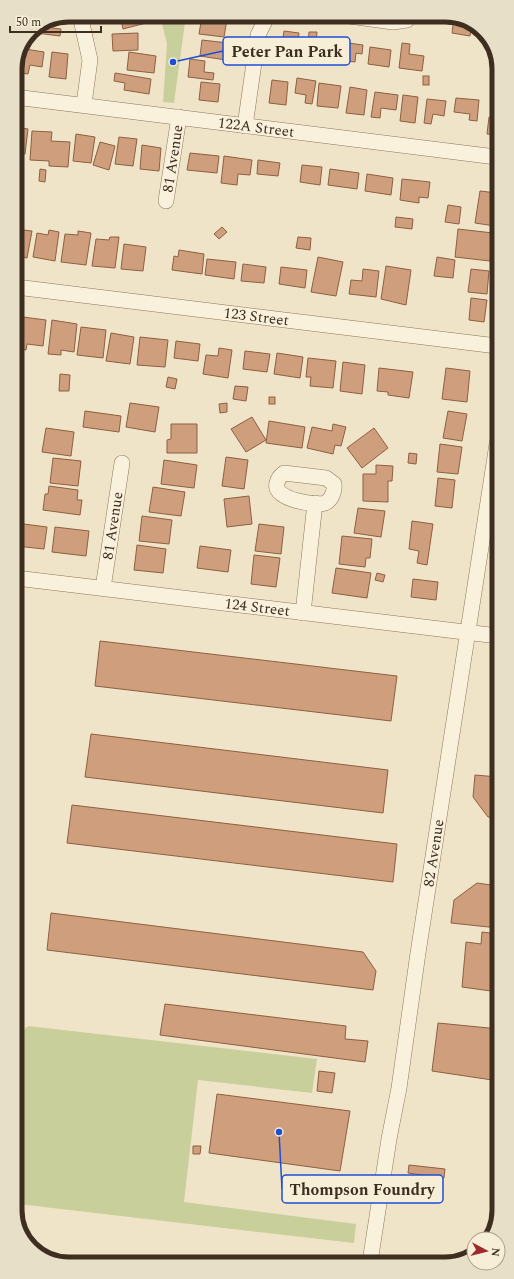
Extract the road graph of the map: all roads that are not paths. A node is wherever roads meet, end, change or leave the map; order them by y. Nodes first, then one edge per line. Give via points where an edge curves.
1 (82, 22) edge
2 (263, 22) edge
3 (22, 98) edge
4 (84, 104) junction
5 (179, 117) junction
6 (245, 126) junction
7 (492, 157) edge
8 (166, 201) dead end
9 (22, 288) edge
10 (492, 345) edge
11 (122, 463) dead end
12 (492, 475) edge
13 (315, 503) dead end
14 (22, 579) edge
15 (103, 588) junction
16 (303, 613) junction
17 (467, 632) junction
18 (492, 635) edge
19 (371, 1257) edge

1 - 4 street via 90,60
2 - 6 street via 258,35
3 - 4 street, 122A Street
4 - 5 street, 122A Street
5 - 6 street, 122A Street
5 - 8 street, 81 Avenue
6 - 7 street, 122A Street
9 - 10 street, 123 Street
11 - 15 street, 81 Avenue
12 - 17 street, 82 Avenue
13 - 16 street
14 - 15 street, 124 Street
15 - 16 street, 124 Street
16 - 17 street, 124 Street
17 - 18 street, 124 Street
17 - 19 street, 82 Avenue via 399,1088 388,1139

